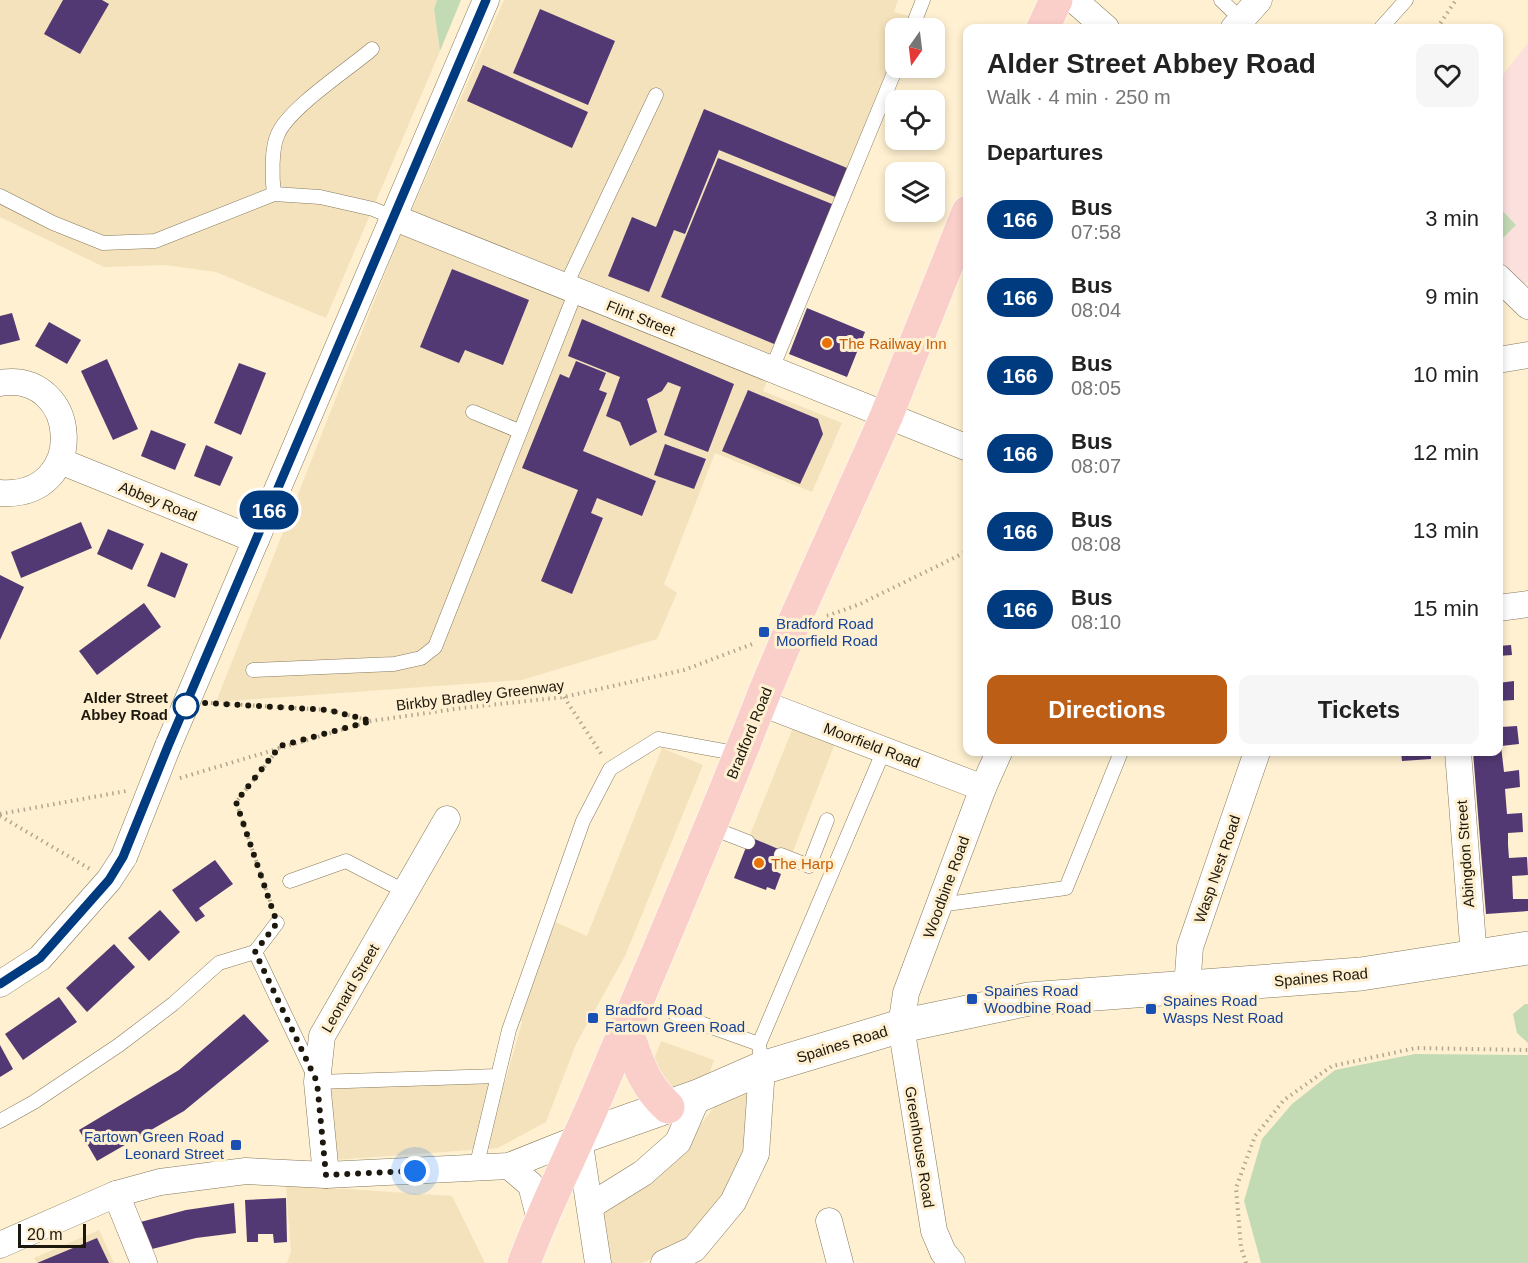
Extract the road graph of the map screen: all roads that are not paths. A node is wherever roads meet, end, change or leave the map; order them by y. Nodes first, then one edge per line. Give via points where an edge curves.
1 (486, 0) edge
2 (923, 0) edge
3 (1056, 0) edge
4 (1074, 0) edge
5 (1221, 0) edge
6 (1259, 0) edge
7 (1406, 0) edge
8 (916, 18) edge
9 (1045, 24) edge
10 (1101, 24) edge
11 (1240, 24) edge
12 (1243, 24) edge
13 (1385, 24) edge
14 (372, 49) dead end
15 (892, 78) edge
16 (656, 95) dead end
17 (274, 194) junction
18 (0, 196) edge
19 (395, 218) junction
20 (963, 224) edge
21 (1503, 282) edge
22 (571, 289) junction
23 (1528, 306) edge
24 (1528, 355) edge
25 (1503, 359) edge
26 (771, 370) junction
27 (0, 383) edge
28 (473, 412) dead end
29 (886, 417) junction
30 (519, 431) junction
31 (963, 446) edge
32 (60, 461) junction
33 (0, 493) edge
34 (256, 540) junction
35 (1528, 604) edge
36 (1503, 607) edge
37 (253, 670) dead end
38 (763, 697) junction
39 (884, 750) junction
40 (741, 754) junction
41 (997, 756) edge
42 (1119, 756) edge
43 (1256, 756) edge
44 (1458, 756) edge
45 (983, 788) junction
46 (447, 819) dead end
47 (827, 820) dead end
48 (712, 828) junction
49 (748, 842) dead end
50 (781, 855) dead end
51 (290, 881) dead end
52 (406, 892) junction
53 (939, 905) junction
54 (277, 923) road end
55 (1528, 948) edge
56 (255, 952) junction
57 (1474, 957) junction
58 (0, 984) edge
59 (1187, 988) junction
60 (675, 1014) dead end
61 (901, 1026) junction
62 (626, 1028) junction
63 (760, 1056) junction
64 (497, 1076) junction
65 (317, 1082) junction
66 (698, 1096) junction
67 (668, 1107) junction
68 (0, 1121) edge
69 (579, 1138) junction
70 (509, 1166) junction
71 (476, 1168) junction
72 (326, 1175) junction
73 (116, 1194) junction
74 (590, 1206) junction
75 (540, 1220) junction
76 (829, 1221) dead end
77 (0, 1245) edge
78 (697, 1256) edge
79 (144, 1263) edge
80 (524, 1263) edge
81 (546, 1263) edge
82 (598, 1263) edge
83 (664, 1263) edge
84 (840, 1263) edge
85 (952, 1263) edge

1 - 19 street
2 - 8 lane
3 - 9 main road
4 - 10 street
5 - 11 lane
6 - 12 street
7 - 13 lane
14 - 17 lane via 304,102 278,134 272,176
15 - 26 lane
16 - 22 lane
17 - 18 lane via 155,241 103,243
17 - 19 lane via 320,197 373,208
19 - 22 street, Flint Street
19 - 34 street
20 - 29 main road, Bradford Road
21 - 23 street
22 - 26 street, Flint Street
22 - 30 lane
24 - 25 street
26 - 29 street, Flint Street
27 - 32 street via 30,385 54,404 63,421 65,442
28 - 30 lane
29 - 31 street, Flint Street
29 - 38 main road, Bradford Road, bridge
30 - 37 lane via 435,647 421,658 394,664
32 - 33 street via 35,488 17,494
32 - 34 street, Abbey Road
34 - 58 street, bridge via 123,857 109,880 40,958
35 - 36 street
38 - 39 street, Moorfield Road
38 - 40 main road, Bradford Road
39 - 45 street, Moorfield Road
39 - 63 lane
40 - 48 main road, Bradford Road
40 - 64 lane via 658,739 610,769 584,821 509,1030
41 - 45 street, Woodbine Road
42 - 53 lane via 1066,888
43 - 59 street, Wasp Nest Road via 1190,947
44 - 57 street, Abingdon Street
45 - 53 street, Woodbine Road
46 - 52 street, Leonard Street
47 - 50 lane via 809,866
48 - 49 lane
48 - 62 main road, Bradford Road
51 - 52 lane via 346,861
52 - 65 street, Leonard Street via 322,1036
53 - 61 street, Woodbine Road via 906,993
54 - 56 lane
55 - 57 street, Spaines Road
56 - 65 lane
56 - 68 lane via 219,963 119,1045
57 - 59 street, Spaines Road via 1361,974
59 - 61 street, Spaines Road via 1029,999
60 - 63 lane
61 - 63 street, Spaines Road
61 - 85 street, Greenhouse Road via 934,1231
62 - 67 main road via 643,1078
62 - 69 main road, Bradford Road
63 - 66 street, Spaines Road
63 - 78 street via 756,1154 733,1202
64 - 65 lane
64 - 71 lane
65 - 72 street, Leonard Street
66 - 67 street, Spaines Road
66 - 74 street via 678,1142 643,1173
67 - 69 street, Spaines Road
69 - 70 street
69 - 74 street
69 - 75 main road
69 - 81 main road
70 - 71 street
70 - 75 street via 531,1185
71 - 72 street
72 - 73 street via 246,1171 159,1182
73 - 77 street
73 - 79 street
74 - 82 street
75 - 80 main road
76 - 84 street
78 - 83 street

